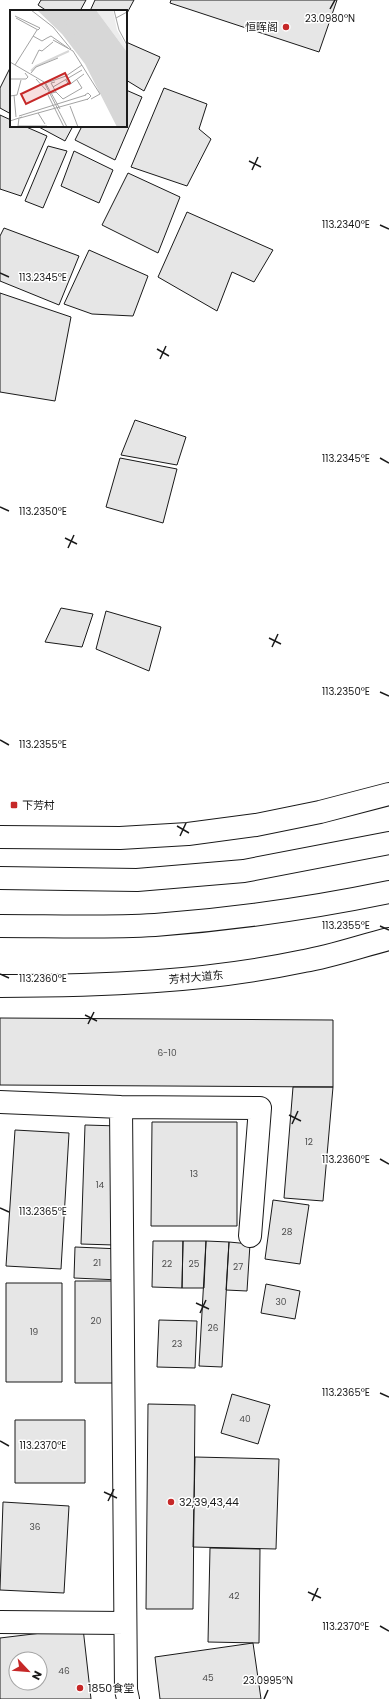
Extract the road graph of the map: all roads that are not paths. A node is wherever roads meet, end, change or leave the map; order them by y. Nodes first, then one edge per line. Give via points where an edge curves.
1 (389, 794) edge
2 (0, 837) edge
3 (388, 843) edge
4 (0, 878) edge
5 (389, 892) edge
6 (0, 926) edge
7 (389, 939) edge
8 (0, 986) edge
9 (0, 1102) edge
10 (121, 1107) junction
11 (250, 1236) dead end
12 (0, 1622) edge
13 (125, 1623) junction
14 (128, 1699) edge

1 - 2 main road via 256,825 188,834 120,838
3 - 4 main road via 244,871 137,880
5 - 6 main road via 285,911 153,925
7 - 8 main road, 芳村大道东 via 306,961 239,973 98,986
9 - 10 main road
10 - 11 main road via 260,1108
10 - 13 main road
12 - 13 main road
13 - 14 main road

